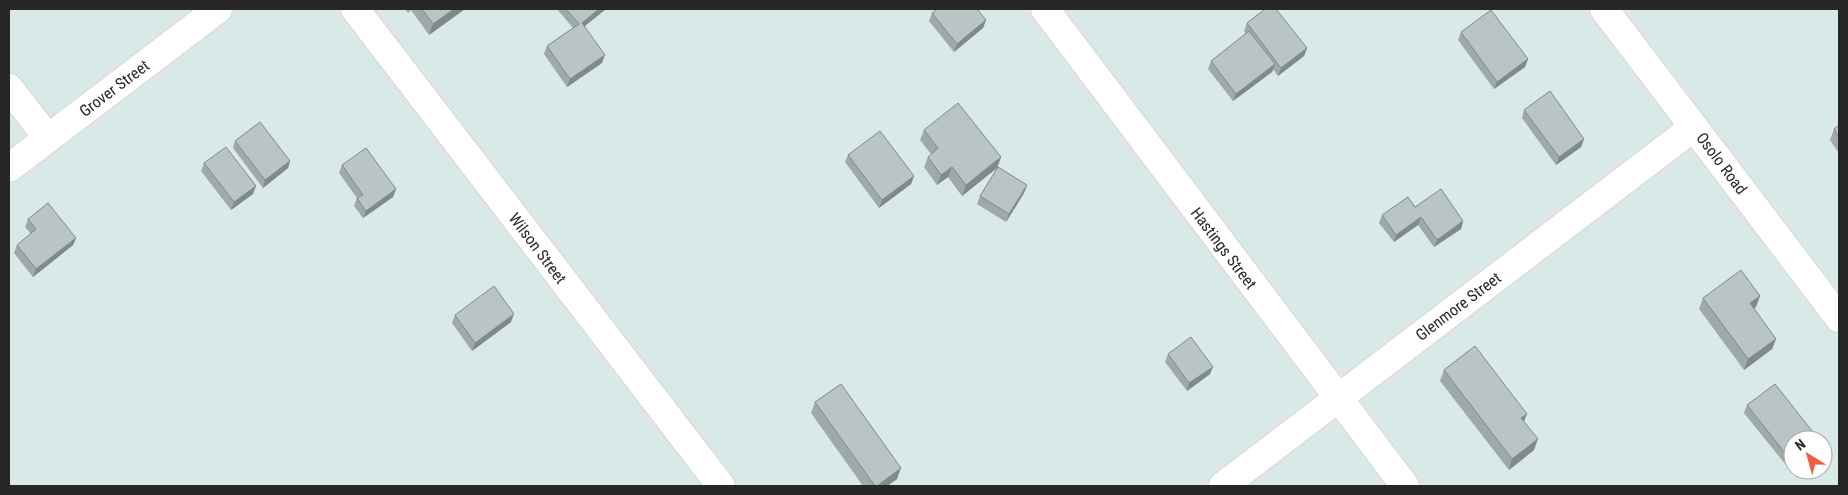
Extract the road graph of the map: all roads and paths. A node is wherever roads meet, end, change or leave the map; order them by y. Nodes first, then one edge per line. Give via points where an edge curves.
1 (218, 9) edge
2 (354, 9) edge
3 (1045, 9) edge
4 (1604, 9) edge
5 (9, 88) edge
6 (1694, 127) junction
7 (48, 138) junction
8 (9, 168) edge
9 (1839, 318) edge
10 (1338, 398) junction
11 (721, 486) edge
12 (1223, 486) edge
13 (1405, 486) edge

1 - 7 street, Grover Street
2 - 11 street, Wilson Street
3 - 10 street, Hastings Street
4 - 6 street, Osolo Road
5 - 7 street
6 - 9 street, Osolo Road
6 - 10 street, Glenmore Street
7 - 8 street, Grover Street
10 - 12 street, Glenmore Street
10 - 13 street, Hastings Street

